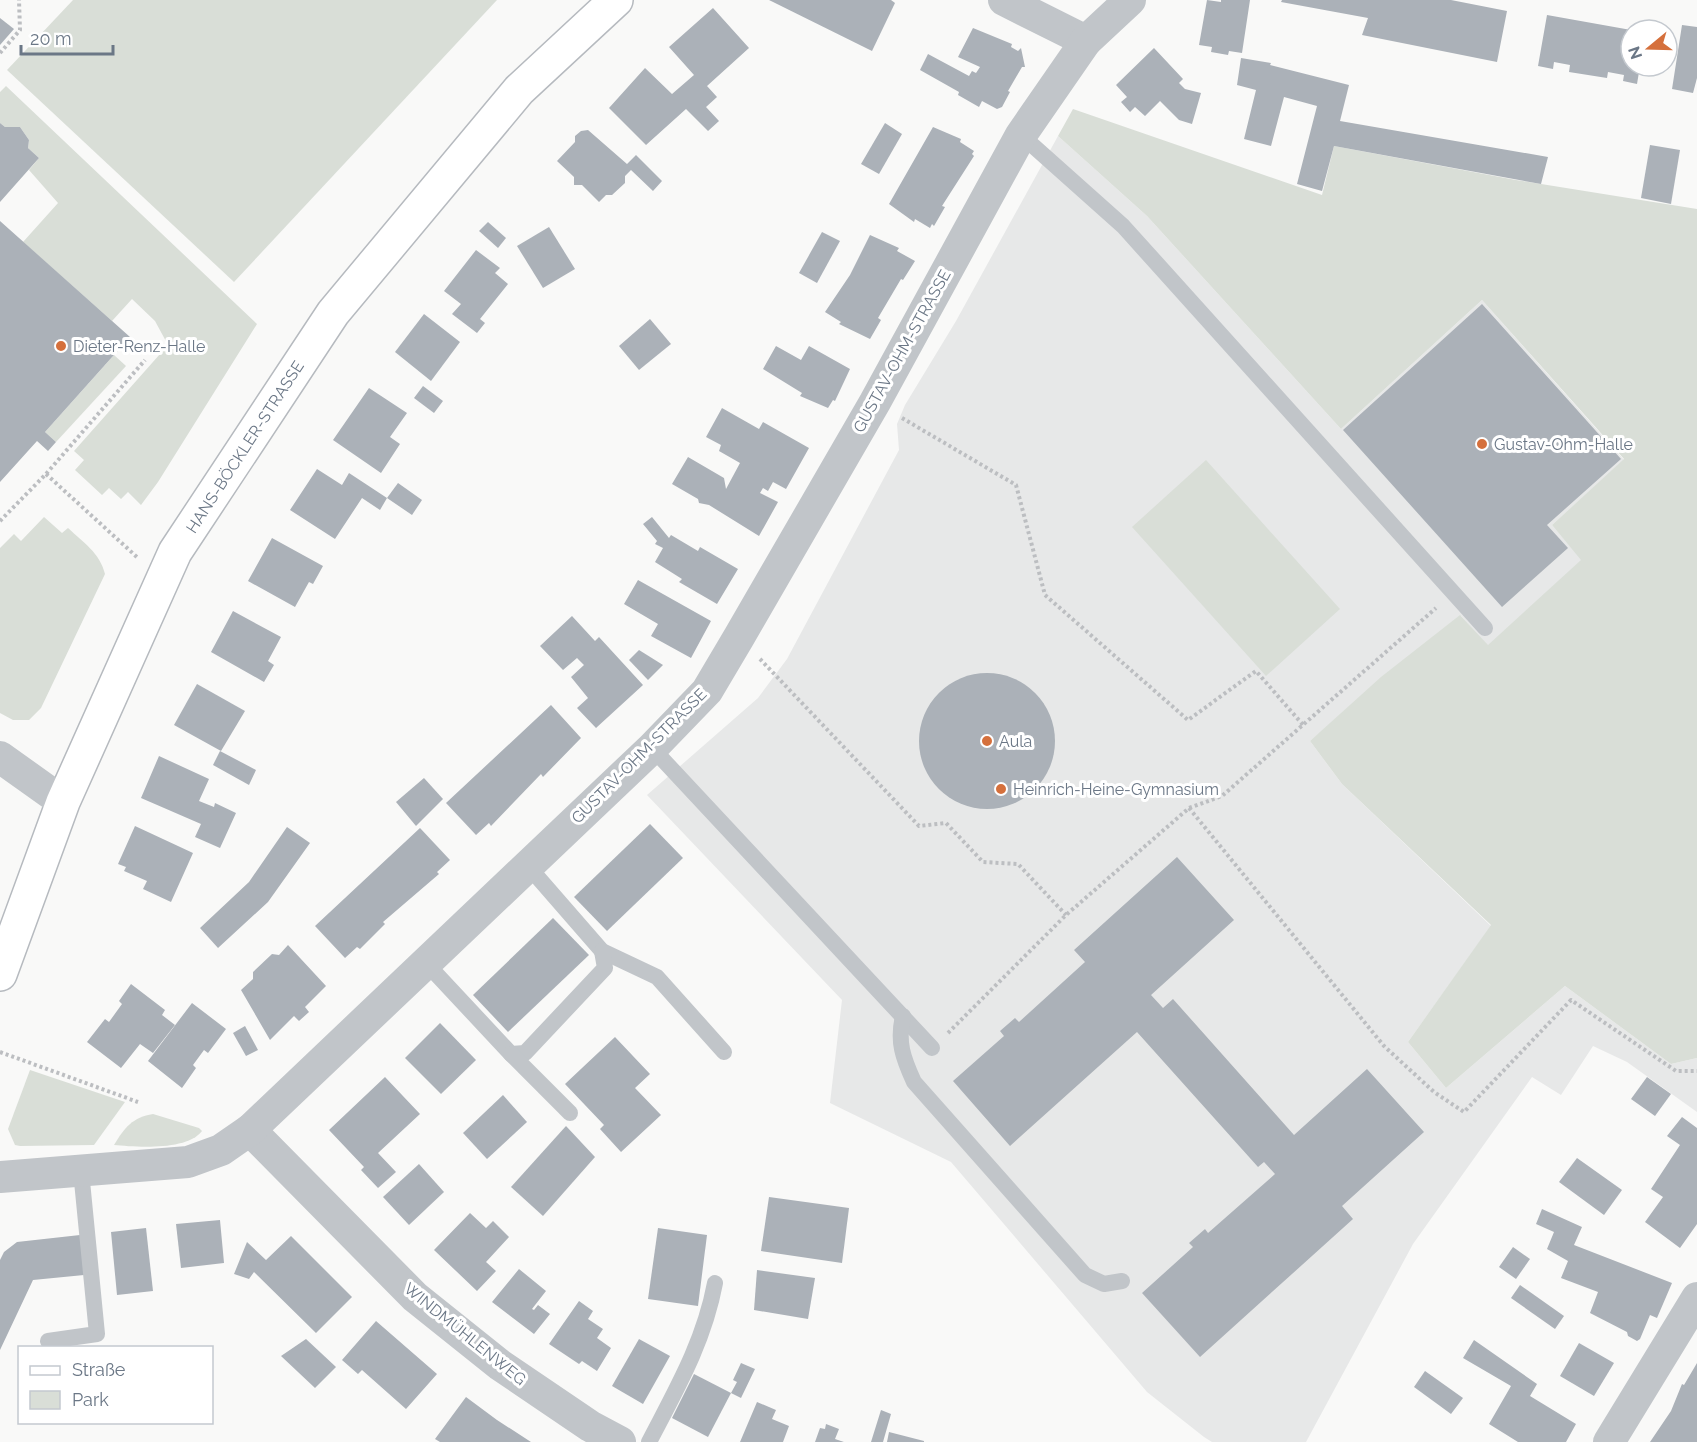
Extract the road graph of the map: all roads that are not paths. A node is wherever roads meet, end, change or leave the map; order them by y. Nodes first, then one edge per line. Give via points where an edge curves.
1 (616, 0) edge
2 (1004, 0) edge
3 (1130, 0) edge
4 (1086, 41) junction
5 (1020, 135) junction
6 (1485, 628) dead end
7 (652, 748) junction
8 (0, 757) edge
9 (63, 802) junction
10 (528, 866) junction
11 (602, 951) junction
12 (426, 963) junction
13 (0, 974) edge
14 (903, 1016) junction
15 (932, 1048) road end
16 (724, 1052) dead end
17 (511, 1054) junction
18 (570, 1113) dead end
19 (250, 1130) junction
20 (81, 1171) junction
21 (0, 1178) edge
22 (1122, 1281) dead end
23 (715, 1283) dead end
24 (1697, 1298) edge
25 (48, 1341) dead end
26 (620, 1442) edge
27 (649, 1442) edge
28 (1609, 1442) edge

1 - 9 main road, HANS-BÖCKLER-STRASSE via 519,90 333,313 175,552
2 - 4 street
3 - 4 street, GUSTAV-OHM-STRASSE
4 - 5 street, GUSTAV-OHM-STRASSE
5 - 6 lane via 1123,226
5 - 7 street, GUSTAV-OHM-STRASSE via 875,402 707,691
7 - 10 street, GUSTAV-OHM-STRASSE
7 - 14 lane
8 - 9 street
9 - 13 main road, HANS-BÖCKLER-STRASSE
10 - 11 lane
10 - 12 street, GUSTAV-OHM-STRASSE
11 - 16 lane via 657,977
11 - 17 lane via 605,968 525,1053
12 - 17 lane
12 - 19 street, GUSTAV-OHM-STRASSE
14 - 15 lane
14 - 22 lane via 899,1036 914,1082 1085,1275 1104,1284
17 - 18 lane
19 - 20 street, GUSTAV-OHM-STRASSE via 221,1150 188,1162
19 - 26 street, WINDMÜHLENWEG via 416,1297 500,1365
20 - 21 street, GUSTAV-OHM-STRASSE
20 - 25 lane via 97,1334
23 - 27 lane via 710,1311 693,1358
24 - 28 street

